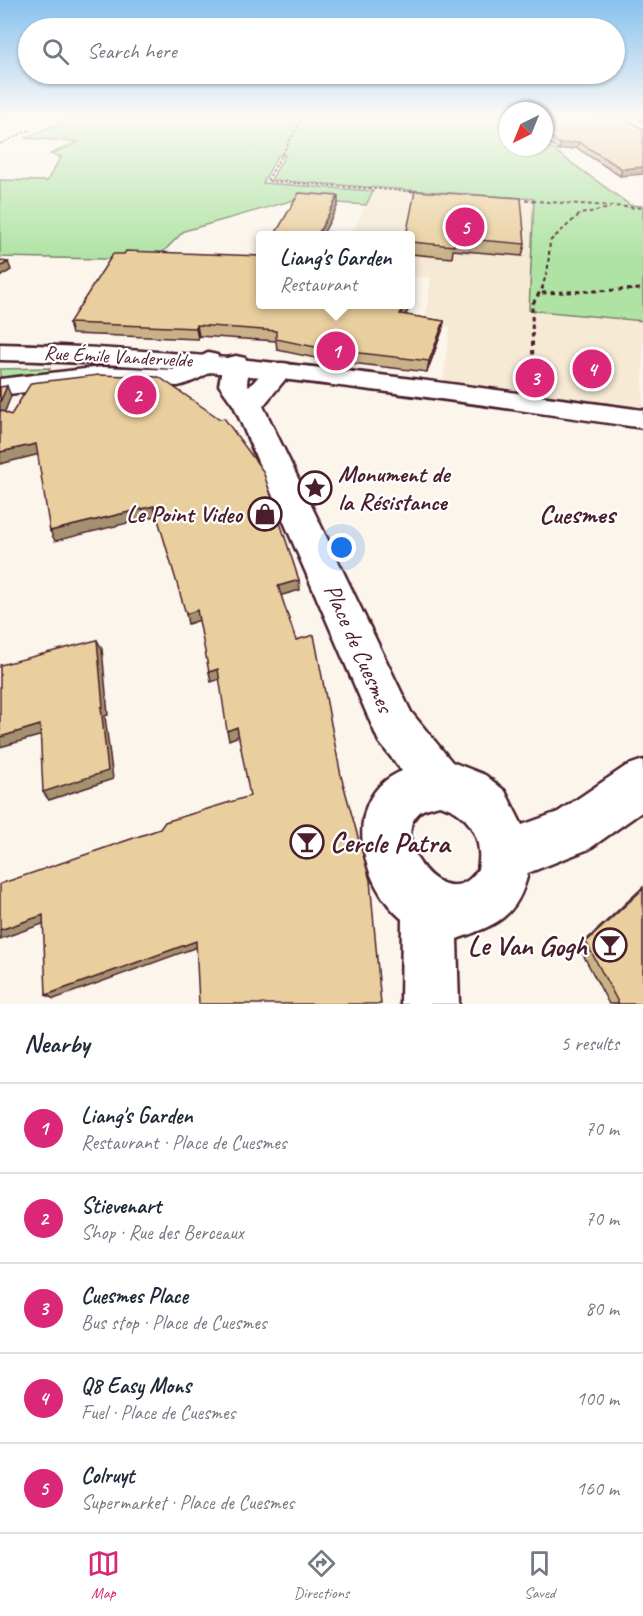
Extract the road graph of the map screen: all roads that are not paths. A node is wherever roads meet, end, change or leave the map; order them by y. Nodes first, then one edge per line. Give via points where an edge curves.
1 (0, 352) edge
2 (222, 363) junction
3 (280, 370) junction
4 (0, 387) edge
5 (248, 405) junction
6 (643, 419) edge
7 (643, 783) edge
8 (419, 791) junction
9 (506, 856) junction
10 (429, 908) junction
11 (430, 1004) edge

1 - 2 street, Rue Émile Vandervelde via 82,352
2 - 3 street
2 - 4 street via 178,378 102,375
2 - 5 street, Place de Cuesmes
3 - 5 street
3 - 6 street
5 - 8 street, Place de Cuesmes via 395,727
7 - 9 street via 572,832
8 - 9 street via 461,787 477,797 494,816
8 - 10 street via 388,817 385,841 397,879
9 - 10 street via 496,889 482,904 458,911
10 - 11 street

